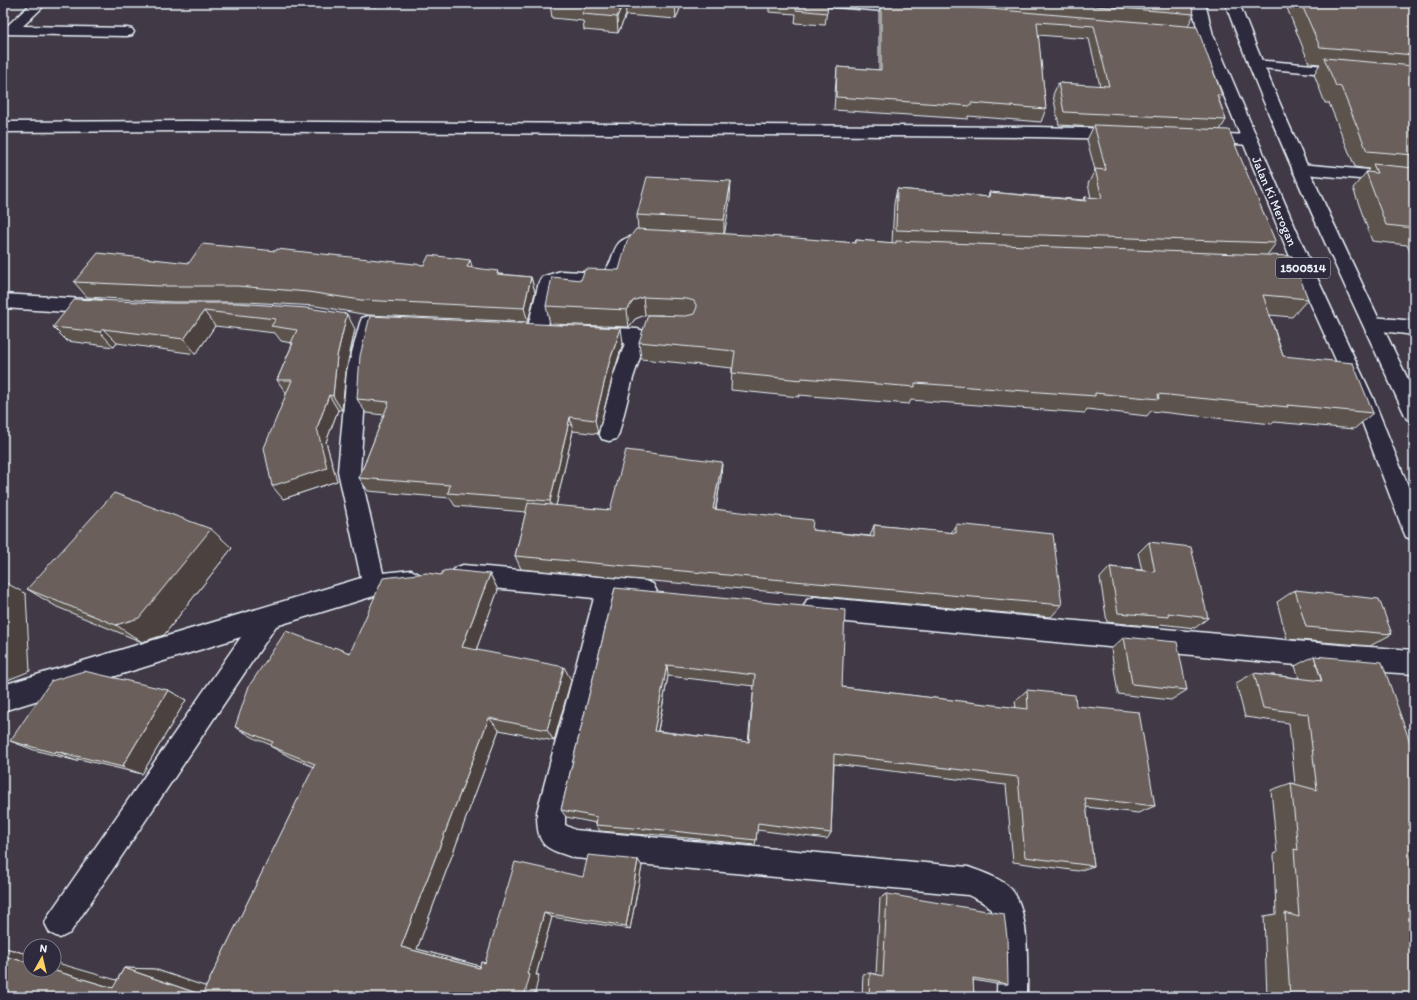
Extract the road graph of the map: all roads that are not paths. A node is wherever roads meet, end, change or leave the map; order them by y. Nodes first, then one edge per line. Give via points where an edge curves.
1 (40, 3) edge
2 (835, 3) edge
3 (1198, 3) edge
4 (1232, 3) edge
5 (924, 11) edge
6 (7, 30) edge
7 (127, 32) dead end
8 (1255, 64) junction
9 (1358, 73) edge
10 (3, 127) edge
11 (1134, 135) edge
12 (1188, 137) edge
13 (1249, 140) junction
14 (1300, 169) junction
15 (1414, 179) edge
16 (674, 242) edge
17 (3, 301) edge
18 (119, 308) edge
19 (368, 323) edge
20 (1372, 324) junction
21 (1414, 328) edge
22 (537, 331) edge
23 (575, 333) edge
24 (1414, 413) edge
25 (609, 433) dead end
26 (1414, 530) edge
27 (374, 585) junction
28 (608, 588) junction
29 (664, 593) edge
30 (791, 605) edge
31 (267, 619) junction
32 (1414, 662) edge
33 (4, 699) edge
34 (60, 923) dead end
35 (1012, 997) edge

1 - 6 main road
2 - 5 main road
3 - 13 main road, Jalan Ki Merogan / 1500514 via 1198,34
4 - 8 main road, 1500514
6 - 7 main road
8 - 9 main road
8 - 14 main road, 1500514
10 - 11 main road via 188,126 1036,132
12 - 13 main road
13 - 26 main road, Jalan Ki Merogan / 1500514 via 1296,269 1363,398
14 - 15 main road
14 - 20 main road, 1500514
16 - 22 main road via 628,242 621,251 613,275 605,279 550,280
17 - 18 main road
19 - 27 main road via 357,371 349,471
20 - 21 main road
20 - 24 main road, 1500514
23 - 25 main road via 643,329 623,378
27 - 28 main road via 460,575
27 - 31 main road
28 - 29 main road
28 - 35 main road via 552,812 551,831 575,844 968,881 993,892 1008,908
30 - 32 main road
31 - 33 main road
31 - 34 main road

